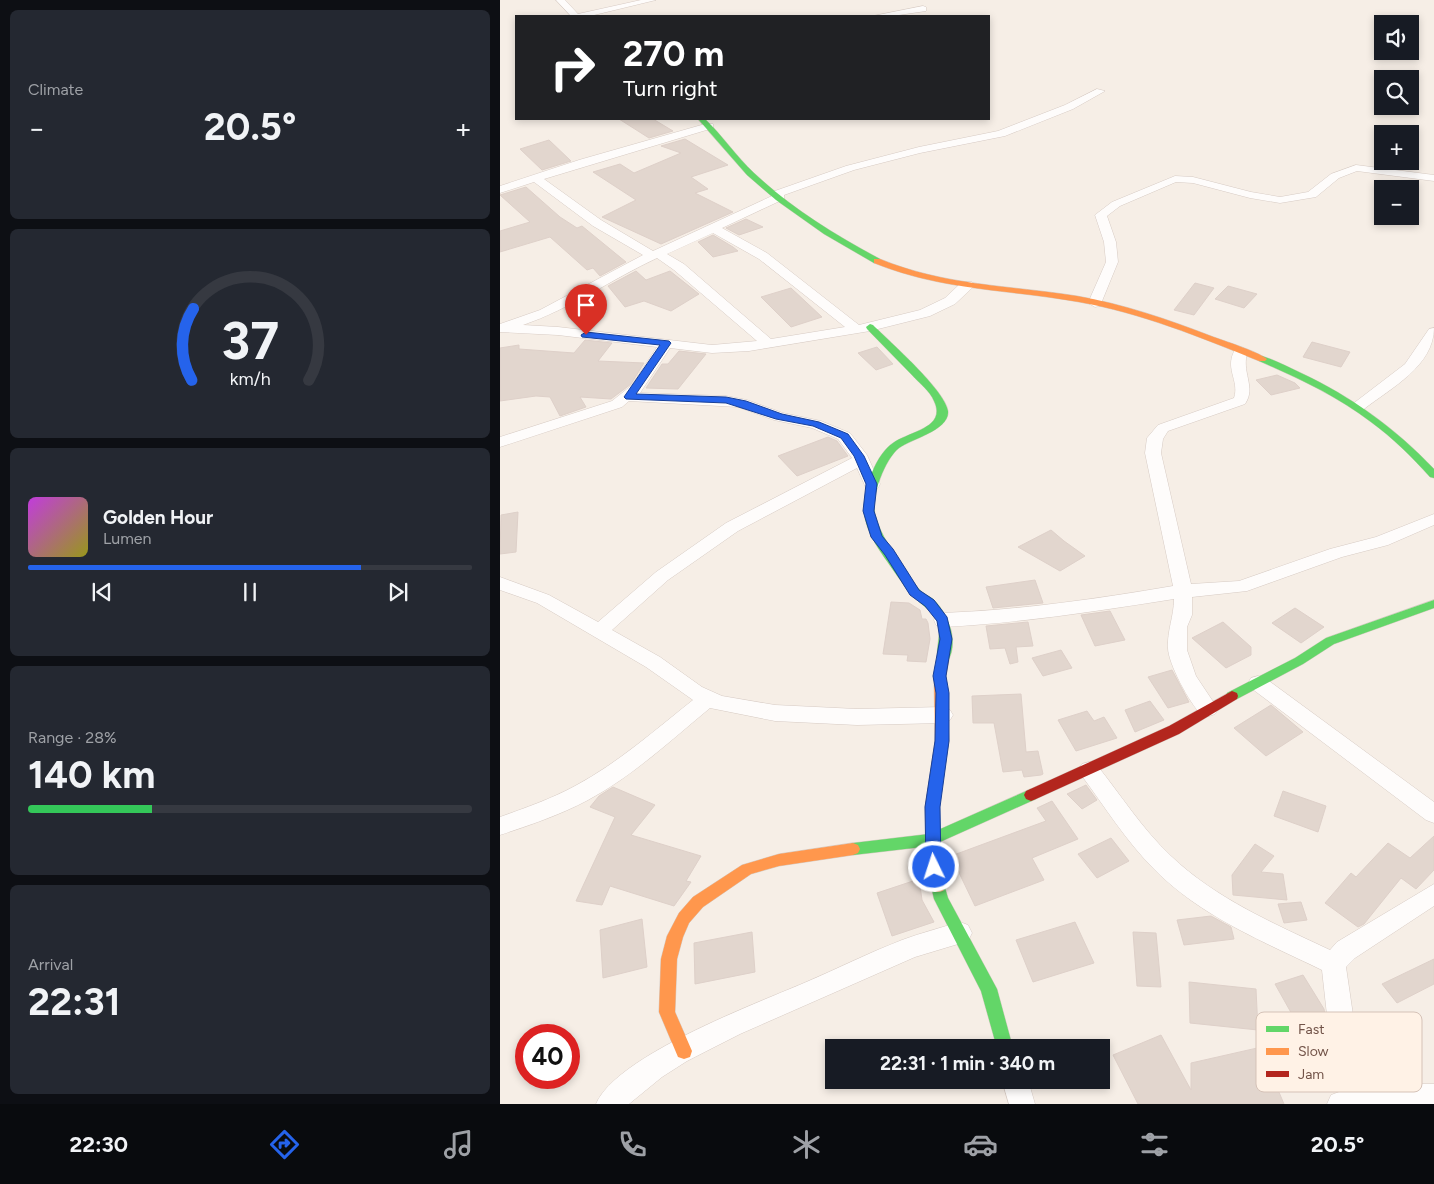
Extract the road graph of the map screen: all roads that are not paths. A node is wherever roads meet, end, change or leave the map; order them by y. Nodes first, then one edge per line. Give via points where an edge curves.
1 (560, 0) edge
2 (652, 0) edge
3 (923, 9) dead end
4 (576, 15) edge
5 (582, 15) edge
6 (884, 15) edge
7 (1100, 91) dead end
8 (705, 122) edge
9 (536, 178) junction
10 (1434, 178) edge
11 (500, 190) edge
12 (778, 196) junction
13 (713, 228) junction
14 (655, 254) junction
15 (967, 285) junction
16 (1095, 303) junction
17 (500, 328) edge
18 (863, 328) junction
19 (1433, 334) edge
20 (666, 343) junction
21 (768, 344) junction
22 (1241, 350) junction
23 (629, 397) junction
24 (1359, 406) junction
25 (500, 442) edge
26 (860, 461) junction
27 (1434, 475) edge
28 (872, 484) junction
29 (1434, 519) edge
30 (500, 583) edge
31 (1183, 591) junction
32 (1434, 604) edge
33 (943, 620) junction
34 (599, 631) junction
35 (1258, 683) junction
36 (708, 698) junction
37 (1208, 709) junction
38 (943, 715) junction
39 (1089, 770) junction
40 (1434, 814) edge
41 (500, 826) edge
42 (932, 840) junction
43 (1434, 894) edge
44 (960, 933) junction
45 (1334, 964) junction
46 (1338, 1012) edge
47 (1003, 1039) edge
48 (684, 1051) junction
49 (1018, 1089) edge
50 (1434, 1097) edge
51 (1351, 1100) edge
52 (1394, 1100) edge
53 (609, 1104) edge
54 (1022, 1104) edge

1 - 4 street
2 - 5 street
3 - 6 street
7 - 12 street via 1001,134 850,168
8 - 9 street
8 - 12 street via 750,174
9 - 11 street
9 - 14 street via 597,223
10 - 16 street via 1356,168 1335,176 1312,194 1280,200 1185,178 1163,183 1116,204 1101,215 1110,242 1112,262
12 - 13 street
12 - 15 street via 879,262 926,278
13 - 14 street
13 - 18 street via 763,256
14 - 17 street via 545,313
14 - 21 street via 679,266
15 - 16 street
15 - 18 street via 950,301 925,314
16 - 22 street
17 - 20 street
18 - 21 street
18 - 28 street via 927,385 938,398 943,411 935,426 896,445 888,453
19 - 24 street via 1410,367
20 - 21 street via 712,349
20 - 23 street
22 - 24 street via 1323,386
22 - 31 street via 1236,366 1244,391 1240,401 1163,428 1154,438 1153,453 1160,493
23 - 25 street via 600,410
23 - 26 street via 742,403 779,417 816,424 844,436
24 - 27 street via 1407,445
26 - 28 street
26 - 34 street via 732,526 662,576
28 - 33 street via 869,511 876,537 914,592 930,603
29 - 31 street via 1382,541 1336,553 1241,587
30 - 34 street via 543,599
31 - 33 street via 1084,607
31 - 37 street via 1177,650 1187,678
32 - 35 street via 1330,641
33 - 38 street via 946,639 940,676
34 - 36 street
35 - 37 street
35 - 40 street
36 - 38 street via 740,708 775,713 857,717
36 - 41 street via 591,788
37 - 39 street via 1174,730
38 - 42 street via 932,807
39 - 42 street
39 - 45 street via 1162,861 1184,881 1260,928
42 - 44 street via 941,899
42 - 48 street via 850,849 762,864 725,883 698,902 684,918 669,959 667,1012
43 - 45 street via 1346,950
44 - 47 street via 989,989
44 - 48 street via 904,950 747,1018
45 - 46 street
48 - 53 street via 624,1089
49 - 54 street
50 - 52 street
51 - 52 street

